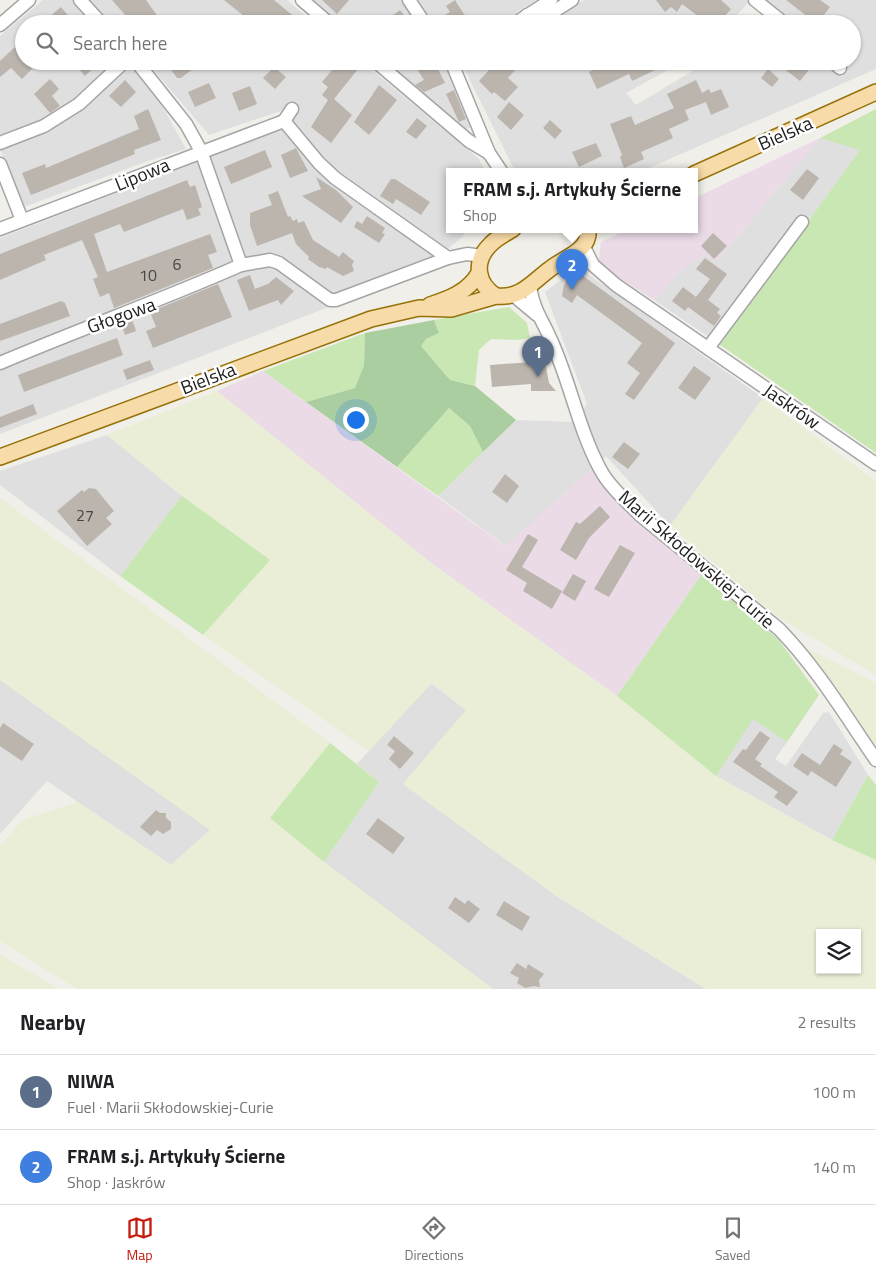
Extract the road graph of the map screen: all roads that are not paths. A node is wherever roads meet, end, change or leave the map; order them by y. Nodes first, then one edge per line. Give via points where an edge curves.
1 (29, 0) edge
2 (80, 0) edge
3 (302, 0) edge
4 (409, 0) edge
5 (551, 0) edge
6 (572, 0) edge
7 (755, 0) edge
8 (94, 15) edge
9 (320, 15) edge
10 (419, 15) edge
11 (527, 15) joint
12 (774, 15) edge
13 (0, 25) edge
14 (115, 70) edge
15 (143, 70) edge
16 (386, 70) edge
17 (457, 70) edge
18 (876, 92) edge
19 (292, 109) dead end
20 (284, 120) junction
21 (0, 143) edge
22 (201, 151) junction
23 (489, 153) junction
24 (0, 164) edge
25 (499, 168) edge
26 (698, 172) edge
27 (22, 220) junction
28 (802, 222) dead end
29 (0, 229) edge
30 (507, 233) edge
31 (588, 234) edge
32 (482, 256) junction
33 (570, 257) junction
34 (448, 258) junction
35 (241, 265) junction
36 (593, 265) junction
37 (479, 273) junction
38 (530, 287) junction
39 (513, 295) junction
40 (496, 296) junction
41 (419, 308) junction
42 (537, 315) junction
43 (708, 348) junction
44 (0, 363) edge
45 (0, 457) edge
46 (876, 464) edge
47 (876, 760) edge

1 - 13 street
2 - 8 street
3 - 9 street
4 - 10 street
5 - 11 street
6 - 11 street via 550,14
7 - 12 street
14 - 21 street via 79,104 44,126
15 - 22 street via 186,124
16 - 23 street
17 - 23 street
18 - 26 main road, Bielska
19 - 20 street
20 - 22 street, Lipowa
20 - 34 street via 335,178
22 - 27 street, Lipowa
22 - 35 street
23 - 25 street
24 - 27 street
27 - 29 street, Lipowa
28 - 43 street
30 - 32 main road via 491,244
31 - 33 main road
31 - 36 street, Jaskrów
32 - 34 street via 467,254
32 - 37 main road
33 - 36 street, Jaskrów
33 - 38 main road via 550,268
34 - 35 street, Głogowa via 336,300 330,300 279,263 270,260
35 - 44 street, Głogowa via 160,301
36 - 43 street, Jaskrów via 616,285
37 - 40 main road via 486,290
37 - 41 main road, Bielska via 468,288 458,294
38 - 39 main road
38 - 42 street, Marii Skłodowskiej-Curie
39 - 40 main road, Bielska
39 - 42 street, Marii Skłodowskiej-Curie
40 - 41 main road, Bielska via 451,309
41 - 45 main road, Bielska via 371,319
42 - 47 street, Marii Skłodowskiej-Curie via 551,339 600,470 640,515 779,629 814,669
43 - 46 street, Jaskrów

